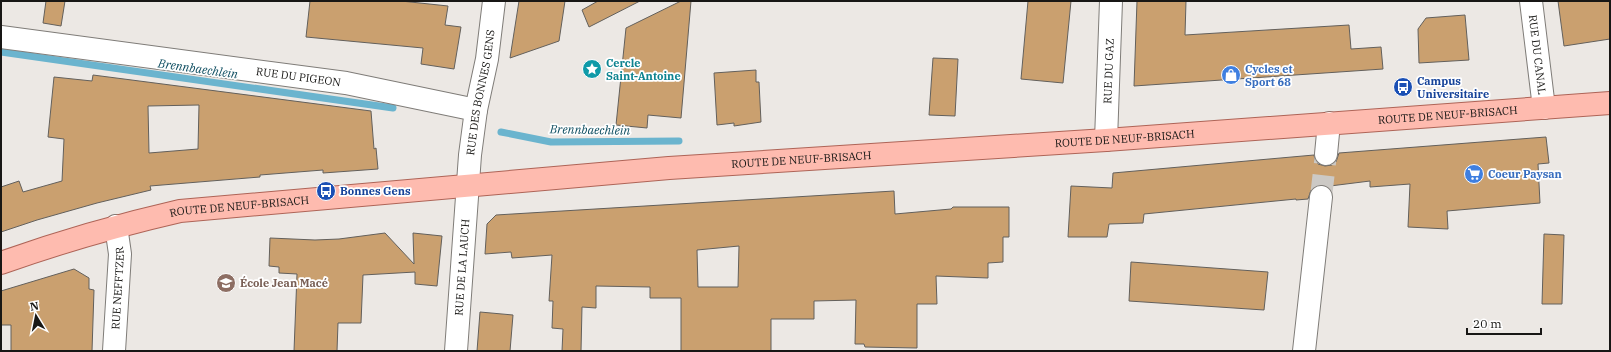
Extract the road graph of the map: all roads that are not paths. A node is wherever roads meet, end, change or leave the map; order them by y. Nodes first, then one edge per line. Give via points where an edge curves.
1 (494, 1) edge
2 (1111, 1) edge
3 (1531, 1) edge
4 (1, 37) edge
5 (1610, 103) edge
6 (1544, 108) junction
7 (476, 110) junction
8 (1329, 124) junction
9 (1106, 140) junction
10 (1326, 154) tunnel mouth
11 (468, 184) junction
12 (1321, 197) tunnel mouth
13 (116, 226) junction
14 (1, 263) edge
15 (114, 351) edge
16 (456, 351) edge
17 (1304, 351) edge

1 - 7 street, RUE DES BONNES GENS via 487,59
2 - 9 street, RUE DU GAZ
3 - 6 street, RUE DU CANAL
4 - 7 street, RUE DU PIGEON via 346,84
5 - 6 main road, ROUTE DE NEUF-BRISACH
6 - 8 main road, ROUTE DE NEUF-BRISACH
7 - 11 street, RUE DES BONNES GENS
8 - 9 main road, ROUTE DE NEUF-BRISACH
8 - 10 street
9 - 11 main road, ROUTE DE NEUF-BRISACH via 669,168
11 - 13 main road, ROUTE DE NEUF-BRISACH via 180,211
11 - 16 street, RUE DE LA LAUCH
12 - 17 street
13 - 14 main road, ROUTE DE NEUF-BRISACH
13 - 15 street, RUE NEFFTZER via 120,254

